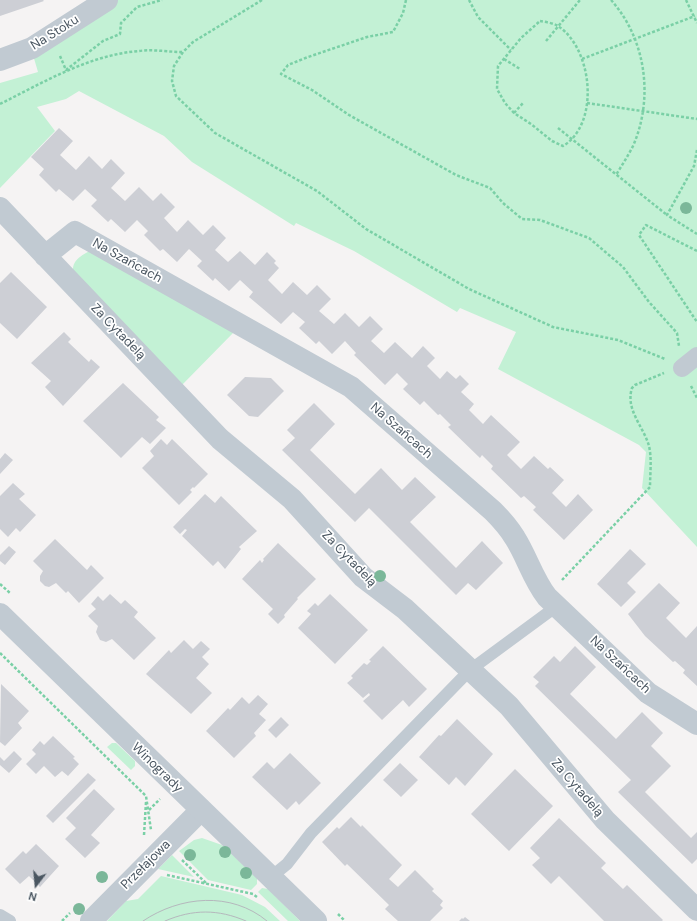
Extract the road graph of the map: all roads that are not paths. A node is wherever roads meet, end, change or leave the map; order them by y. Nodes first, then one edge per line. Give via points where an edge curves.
1 (107, 0) edge
2 (0, 60) edge
3 (0, 208) edge
4 (45, 256) junction
5 (697, 356) edge
6 (676, 368) road end
7 (552, 602) junction
8 (0, 614) edge
9 (470, 670) junction
10 (697, 724) edge
11 (201, 810) junction
12 (271, 877) junction
13 (697, 910) edge
14 (0, 915) edge
15 (10, 921) edge
16 (91, 921) edge
17 (316, 921) edge

1 - 2 street, Na Stoku via 32,48
3 - 4 street, Za Cytadelą
4 - 7 street, Na Szańcach via 76,232 351,387 508,526 539,587
4 - 9 street, Za Cytadelą via 220,439 292,499 363,577 405,609
5 - 6 street
7 - 9 lane
7 - 10 street, Na Szańcach via 648,693
8 - 11 street, Winogrady
9 - 12 lane via 311,833 287,864
9 - 13 street, Za Cytadelą via 509,706 605,820
11 - 12 street, Winogrady
11 - 16 street, Przełajowa
12 - 17 street, Winogrady
14 - 15 lane

